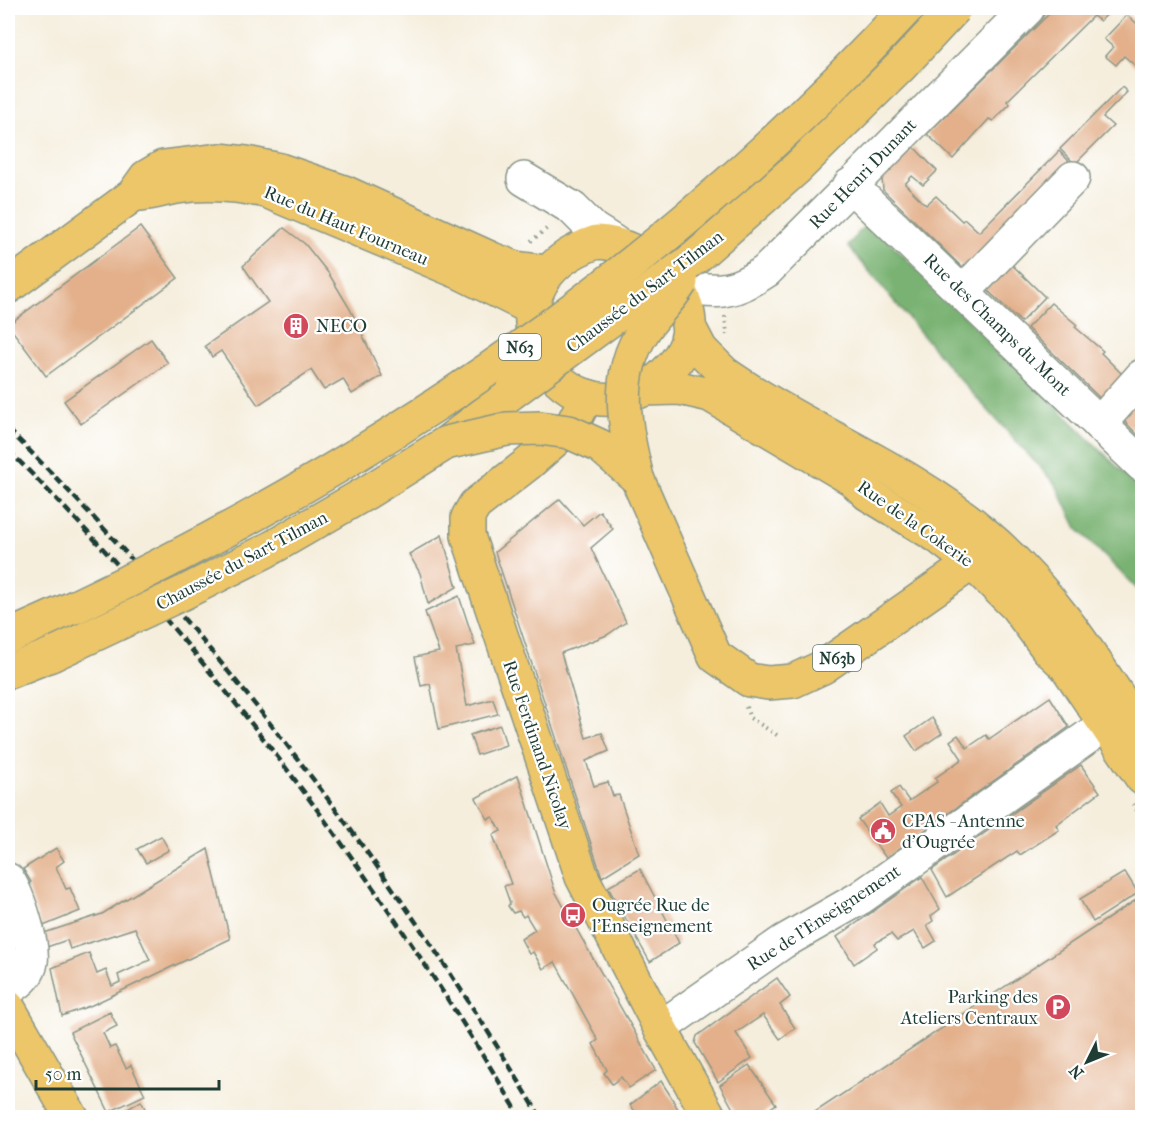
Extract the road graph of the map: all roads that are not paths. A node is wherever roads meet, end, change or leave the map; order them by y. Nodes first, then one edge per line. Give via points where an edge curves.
1 (907, 8) edge
2 (955, 8) edge
3 (1028, 8) edge
4 (1073, 178) dead end
5 (524, 179) dead end
6 (850, 185) junction
7 (133, 195) junction
8 (615, 243) junction
9 (696, 257) junction
10 (548, 272) junction
11 (674, 285) junction
12 (8, 287) edge
13 (963, 291) junction
14 (531, 308) junction
15 (688, 325) junction
16 (1143, 376) edge
17 (644, 389) junction
18 (587, 396) junction
19 (1099, 424) junction
20 (446, 443) junction
21 (1143, 465) edge
22 (637, 478) junction
23 (972, 563) junction
24 (16, 631) edge
25 (8, 672) edge
26 (1129, 716) edge
27 (1143, 778) edge
28 (8, 880) edge
29 (8, 989) edge
30 (8, 1007) edge
31 (660, 1028) junction
32 (72, 1118) edge
33 (710, 1118) edge

1 - 24 main road, Chaussée du Sart Tilman / N63, bridge via 775,141 665,238 553,324 344,464 170,561
2 - 9 main road, Chaussée du Sart Tilman / N63, bridge via 796,168
3 - 6 street, Rue Henri Dunant
4 - 13 street
5 - 8 street via 572,208 593,229
6 - 11 street, Rue Henri Dunant via 786,253 743,287 716,292
6 - 13 street, Rue des Champs du Mont
7 - 10 main road, Rue du Haut Fourneau via 146,177 163,167 219,160 246,163 344,192 516,268
7 - 12 main road
7 - 14 main road, Rue du Haut Fourneau via 206,185 266,191 461,273
8 - 10 main road via 585,246
8 - 11 main road via 649,260
9 - 20 main road, Chaussée du Sart Tilman / N63, bridge
9 - 22 main road, bridge via 674,294 642,332 625,379 623,406
10 - 14 main road
11 - 15 main road via 686,303
13 - 19 street, Rue des Champs du Mont
14 - 18 main road via 540,357 567,388
15 - 17 main road via 686,345 675,362
15 - 26 main road, Rue de la Cokerie via 701,350 724,373 949,507 999,546 1061,614
16 - 19 street
17 - 18 main road via 602,399
17 - 23 main road, Rue de la Cokerie via 679,388 715,397 852,479 868,494 937,536
18 - 31 main road, Rue Ferdinand Nicolay via 572,425 476,505 468,517 468,536 582,877
19 - 21 street, Rue des Champs du Mont
20 - 22 main road, bridge via 507,429 569,432 600,446
20 - 25 main road, Chaussée du Sart Tilman / N63, bridge via 266,551 166,602
22 - 23 main road, N63b via 715,656 749,680 793,681 831,662
23 - 26 main road, Rue de la Cokerie via 1016,606 1048,649
26 - 27 main road, Rue de la Cokerie
26 - 31 street, Rue de l'Enseignement via 860,898 783,942
28 - 29 street via 20,911 31,961 18,984
30 - 32 main road
31 - 33 main road, Rue Ferdinand Nicolay

